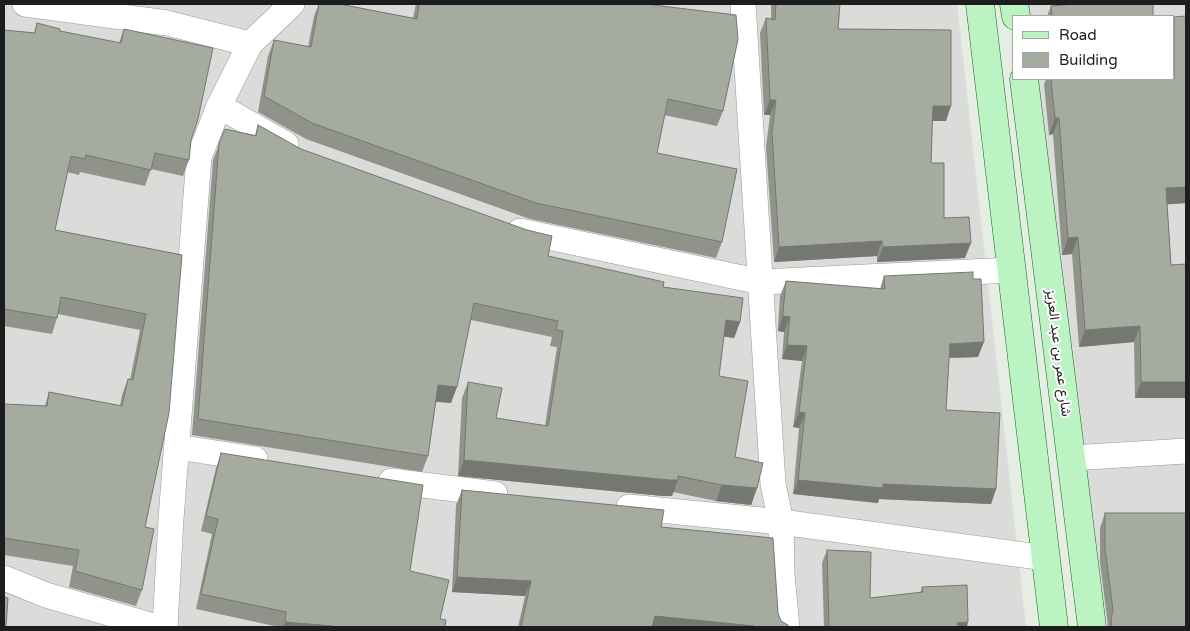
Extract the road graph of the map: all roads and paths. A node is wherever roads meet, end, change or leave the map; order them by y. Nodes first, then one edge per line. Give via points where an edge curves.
1 (25, 4) edge
2 (292, 4) edge
3 (980, 4) edge
4 (744, 11) edge
5 (716, 15) edge
6 (250, 44) junction
7 (1024, 80) edge
8 (219, 106) junction
9 (310, 156) edge
10 (498, 222) edge
11 (1012, 270) junction
12 (761, 282) junction
13 (177, 447) junction
14 (1186, 451) edge
15 (1071, 458) junction
16 (274, 462) edge
17 (371, 478) edge
18 (517, 496) edge
19 (605, 505) edge
20 (781, 522) junction
21 (1046, 558) junction
22 (4, 578) edge
23 (157, 627) edge
24 (165, 627) edge
25 (787, 627) edge
26 (1054, 627) edge
27 (1092, 627) edge

1 - 6 street via 167,24
2 - 6 street
3 - 11 main road
4 - 5 street
4 - 12 street
6 - 8 street
7 - 15 main road, شارع عمر بن عبد العزيز
8 - 9 street
8 - 13 street via 200,157
10 - 12 street via 526,233
11 - 12 street
11 - 21 main road
12 - 20 street via 773,484
13 - 16 street
13 - 24 street
14 - 15 street
15 - 27 main road, شارع عمر بن عبد العزيز
17 - 18 street via 439,489
19 - 20 street
20 - 21 street
20 - 25 street
21 - 26 main road
22 - 23 street via 46,595

